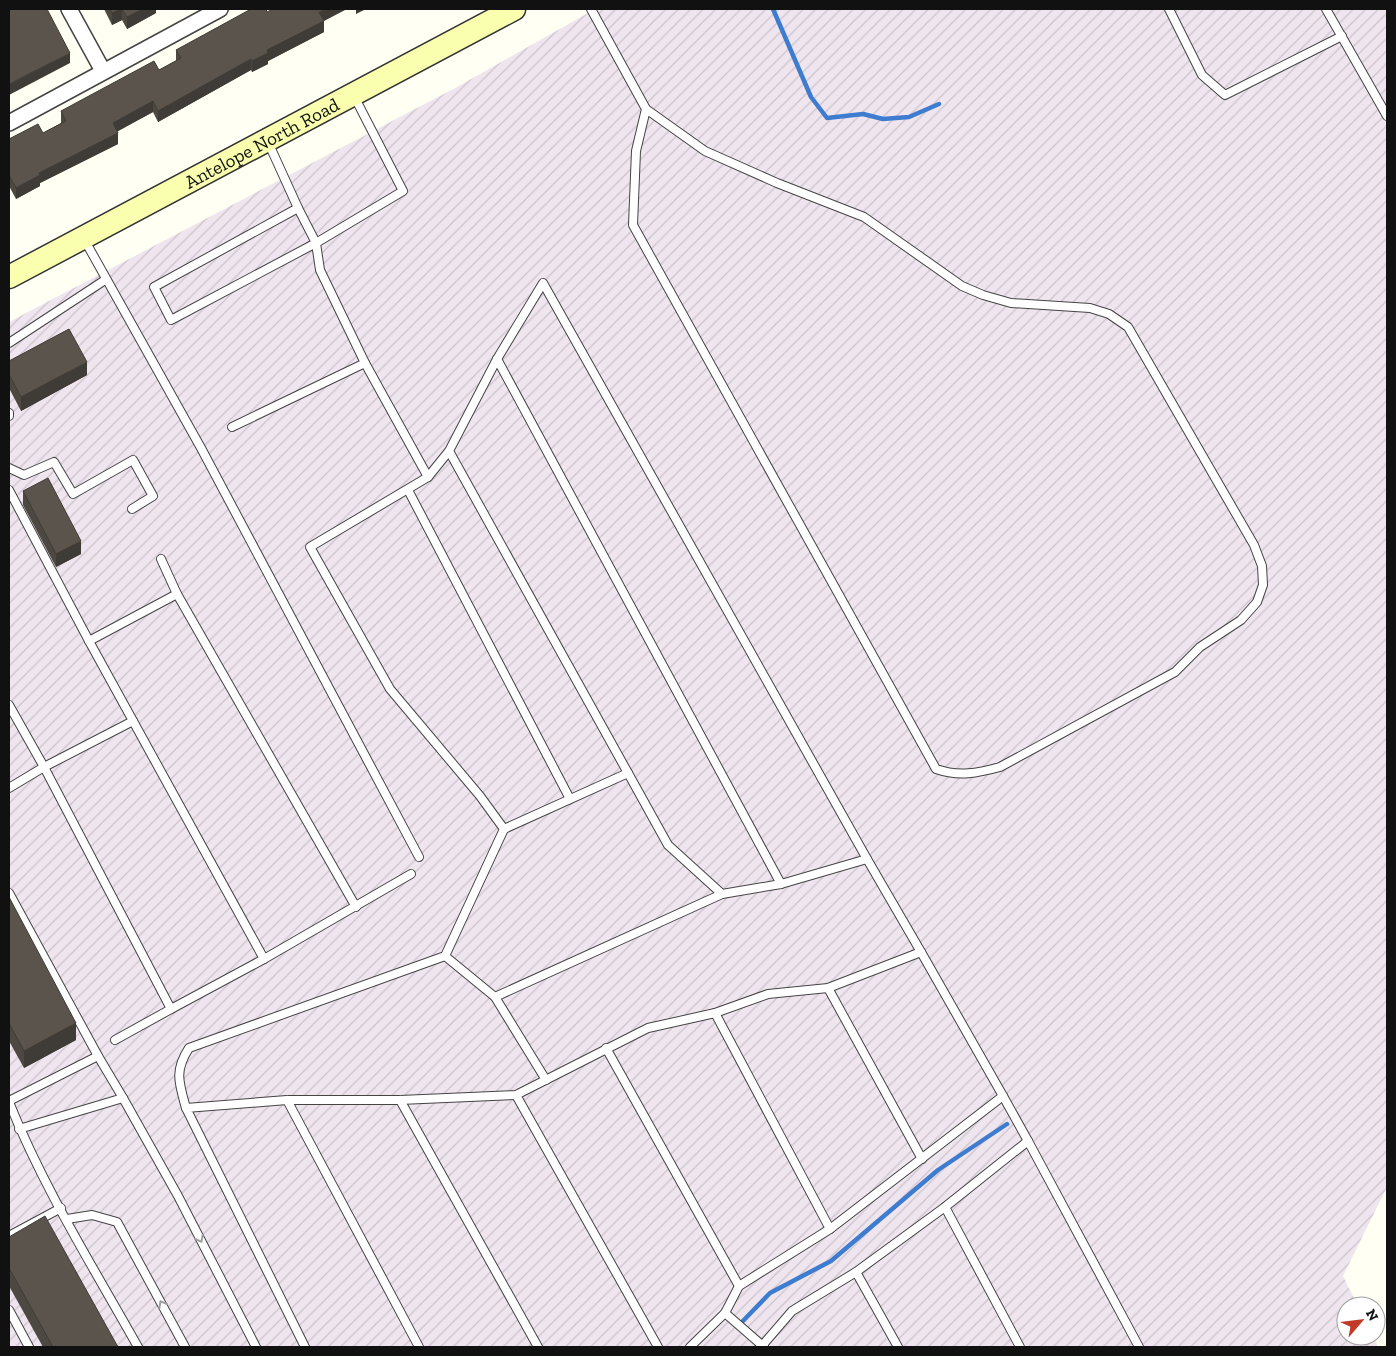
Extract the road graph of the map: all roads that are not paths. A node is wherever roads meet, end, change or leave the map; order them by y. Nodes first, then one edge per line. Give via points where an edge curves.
1 (69, 9) edge
2 (220, 9) edge
3 (514, 9) edge
4 (592, 9) edge
5 (1168, 9) edge
6 (1326, 9) edge
7 (1342, 36) junction
8 (102, 71) junction
9 (353, 94) junction
10 (646, 108) junction
11 (1387, 116) edge
12 (9, 124) edge
13 (267, 140) junction
14 (298, 208) junction
15 (83, 238) junction
16 (316, 243) junction
17 (11, 272) edge
18 (106, 280) junction
19 (9, 343) edge
20 (497, 359) junction
21 (365, 363) junction
22 (232, 427) dead end
23 (449, 451) junction
24 (9, 468) edge
25 (428, 477) junction
26 (9, 490) edge
27 (408, 490) junction
28 (132, 509) dead end
29 (161, 560) dead end
30 (177, 594) junction
31 (89, 641) junction
32 (9, 706) edge
33 (133, 721) junction
34 (44, 767) junction
35 (628, 773) junction
36 (9, 788) edge
37 (570, 799) junction
38 (504, 829) junction
39 (419, 857) dead end
40 (867, 859) junction
41 (411, 874) dead end
42 (781, 884) junction
43 (9, 893) edge
44 (722, 894) junction
45 (356, 907) junction
46 (921, 952) junction
47 (445, 956) junction
48 (264, 959) junction
49 (828, 988) junction
50 (495, 997) junction
51 (171, 1008) junction
52 (715, 1013) junction
53 (114, 1040) dead end
54 (606, 1048) junction
55 (98, 1056) junction
56 (546, 1080) junction
57 (516, 1095) junction
58 (1003, 1096) junction
59 (123, 1098) junction
60 (287, 1100) junction
61 (400, 1100) junction
62 (9, 1102) edge
63 (186, 1108) junction
64 (19, 1129) junction
65 (1028, 1141) junction
66 (922, 1159) junction
67 (945, 1207) junction
68 (61, 1208) junction
69 (67, 1219) junction
70 (830, 1229) junction
71 (9, 1236) edge
72 (856, 1272) junction
73 (738, 1286) junction
74 (9, 1310) edge
75 (725, 1313) junction
76 (29, 1347) edge
77 (138, 1347) edge
78 (185, 1347) edge
79 (256, 1347) edge
80 (304, 1347) edge
81 (419, 1347) edge
82 (538, 1347) edge
83 (658, 1347) edge
84 (690, 1347) edge
85 (763, 1347) edge
86 (898, 1347) edge
87 (1020, 1347) edge
88 (1139, 1347) edge

1 - 8 street
2 - 8 street
3 - 9 main road, Antelope North Road
4 - 10 lane
5 - 7 lane via 1202,75 1225,95
6 - 7 lane
7 - 11 lane
8 - 12 street
9 - 13 main road, Antelope North Road
9 - 16 lane via 403,190
10 - 10 lane via 636,151 633,225 936,768 949,773 972,774 1000,767 1175,672 1200,647 1241,620 1257,602 1264,585 1262,566 1254,545 1128,327 1109,314 1090,308 1011,303 962,286 864,217 705,151
13 - 14 lane
13 - 15 main road, Antelope North Road
14 - 16 lane
14 - 16 lane via 154,287 171,320
15 - 17 main road, Antelope North Road
15 - 18 lane
16 - 21 lane via 320,270
18 - 19 lane
18 - 39 lane via 201,448
20 - 23 lane
20 - 40 lane via 543,283
20 - 42 lane
21 - 22 lane
21 - 25 lane
23 - 25 lane
23 - 35 lane
24 - 28 lane via 24,475 54,462 73,494 133,460 153,496
25 - 27 lane
26 - 31 lane
27 - 37 lane
27 - 38 lane via 310,548 390,689
29 - 30 lane
30 - 31 lane
30 - 45 lane
31 - 33 lane
32 - 34 lane
33 - 34 lane
33 - 48 lane
34 - 36 lane
34 - 51 lane
35 - 37 lane
35 - 44 lane via 668,845
37 - 38 lane
38 - 47 lane
40 - 42 lane
40 - 46 lane
41 - 45 lane
42 - 44 lane
43 - 55 lane
44 - 50 lane
45 - 48 lane
46 - 49 lane
46 - 58 lane
47 - 50 lane
47 - 63 lane via 189,1048 179,1063
48 - 51 lane
49 - 52 lane via 768,994
49 - 66 lane
50 - 56 lane
51 - 53 lane
52 - 54 lane via 648,1028
52 - 70 lane
54 - 56 lane
54 - 73 lane
55 - 59 lane
55 - 62 lane
56 - 57 lane
57 - 61 lane
57 - 83 lane
58 - 65 lane
58 - 66 lane
59 - 64 lane
59 -> 79 lane
60 - 61 lane
60 - 63 lane
60 - 81 lane
61 - 82 lane
62 - 64 lane
63 - 80 lane
64 - 68 lane
65 - 67 lane
65 - 88 lane
66 - 70 lane
67 - 72 lane
67 - 87 lane
68 - 69 lane
68 - 71 lane
69 - 77 lane
78 -> 69 lane via 117,1222 92,1215
70 - 73 lane
72 - 85 lane via 792,1310
72 - 86 lane
73 - 75 lane
74 - 76 lane
75 - 84 lane
75 - 85 lane

